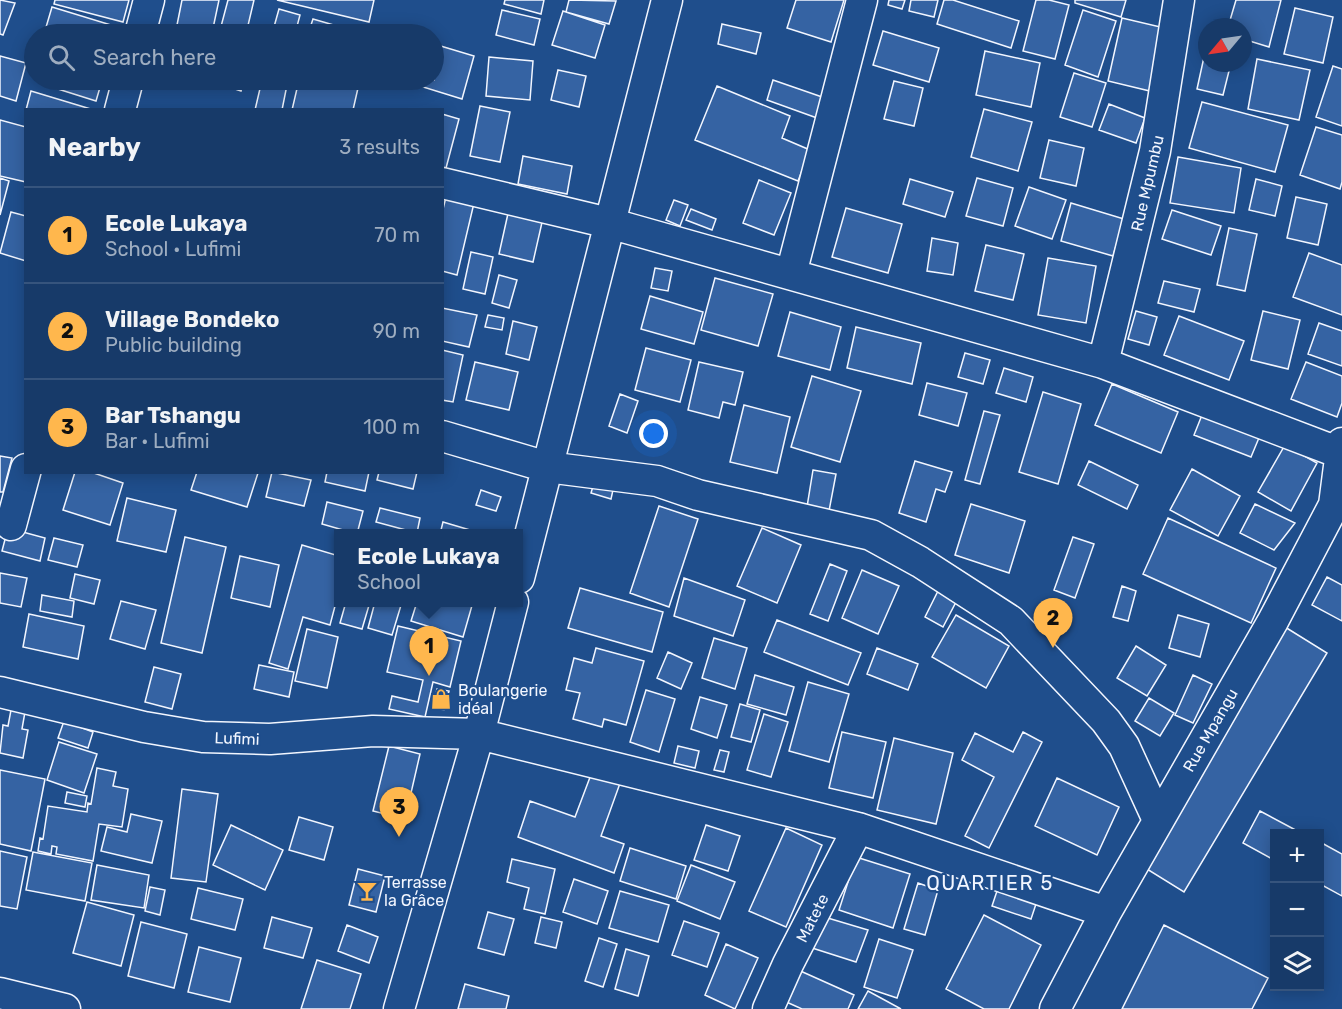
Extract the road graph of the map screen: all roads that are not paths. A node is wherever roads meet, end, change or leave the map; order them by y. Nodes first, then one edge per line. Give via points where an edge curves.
1 (149, 0) edge
2 (667, 0) edge
3 (862, 0) edge
4 (1179, 0) edge
5 (143, 24) edge
6 (444, 183) edge
7 (609, 223) junction
8 (791, 274) junction
9 (1103, 363) junction
10 (444, 437) edge
11 (1341, 448) edge
12 (547, 467) junction
13 (25, 474) edge
14 (1338, 509) edge
15 (11, 525) dead end
16 (523, 562) edge
17 (512, 607) edge
18 (0, 692) edge
19 (479, 734) junction
20 (1158, 819) junction
21 (858, 828) junction
22 (1106, 912) junction
23 (0, 993) edge
24 (65, 1009) edge
25 (399, 1009) edge
26 (768, 1009) edge
27 (1055, 1009) edge

1 - 5 street
2 - 7 street
3 - 8 street
4 - 9 street, Rue Mpumbu via 1155,151
6 - 7 street
7 - 8 street
7 - 12 street
8 - 9 street
9 - 11 street
10 - 12 street
11 - 14 street, Rue Mpangu
12 - 16 street
12 - 20 street via 657,481 698,495 871,535 920,562 1011,621 1106,720 1124,746
13 - 15 street
14 - 20 street, Rue Mpangu
17 - 19 street
18 - 19 street, Lufimi via 144,727 203,736 270,739 373,731
19 - 21 street, Lufimi
19 - 25 street
20 - 22 street, Rue Mpangu
21 - 22 street, Lufimi
21 - 26 street, Matete
22 - 27 street, Rue Mpangu
23 - 24 street

